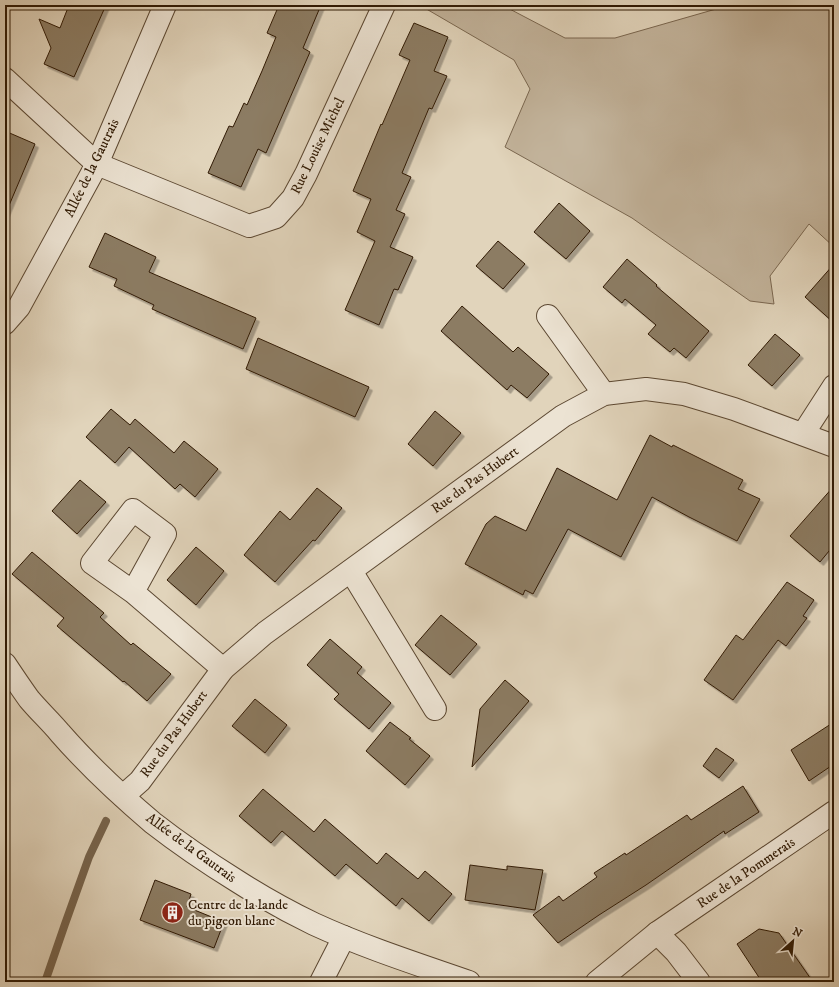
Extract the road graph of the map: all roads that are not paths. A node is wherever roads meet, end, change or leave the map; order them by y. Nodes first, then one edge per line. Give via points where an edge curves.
1 (165, 5) edge
2 (384, 5) edge
3 (5, 79) edge
4 (97, 164) junction
5 (548, 316) dead end
6 (5, 324) edge
7 (834, 386) edge
8 (604, 394) junction
9 (802, 434) junction
10 (834, 446) edge
11 (351, 571) junction
12 (133, 592) dead end
13 (5, 664) edge
14 (222, 669) junction
15 (435, 709) dead end
16 (123, 796) junction
17 (834, 812) edge
18 (657, 933) junction
19 (344, 937) junction
20 (321, 982) edge
21 (470, 982) edge
22 (597, 982) edge
23 (699, 982) edge

1 - 4 street, Allée de la Gautrais
2 - 4 street, Rue Louise Michel via 294,198 276,217 250,226
3 - 4 street
4 - 6 street, Allée de la Gautrais via 19,307
5 - 8 street
7 - 9 street
8 - 9 street, Rue du Pas Hubert via 646,389 684,394
8 - 11 street, Rue du Pas Hubert via 563,416
9 - 10 street, Rue du Pas Hubert
11 - 14 street, Rue du Pas Hubert via 265,633
11 - 15 street
12 - 14 street
13 - 16 street, Allée de la Gautrais via 45,717
14 - 16 street, Rue du Pas Hubert via 140,781
16 - 19 street, Allée de la Gautrais via 164,831 215,867 283,908
17 - 18 street, Rue de la Pommerais
18 - 22 street, Rue de la Pommerais
18 - 23 street via 676,952
19 - 20 street
19 - 21 street, Allée de la Gautrais

